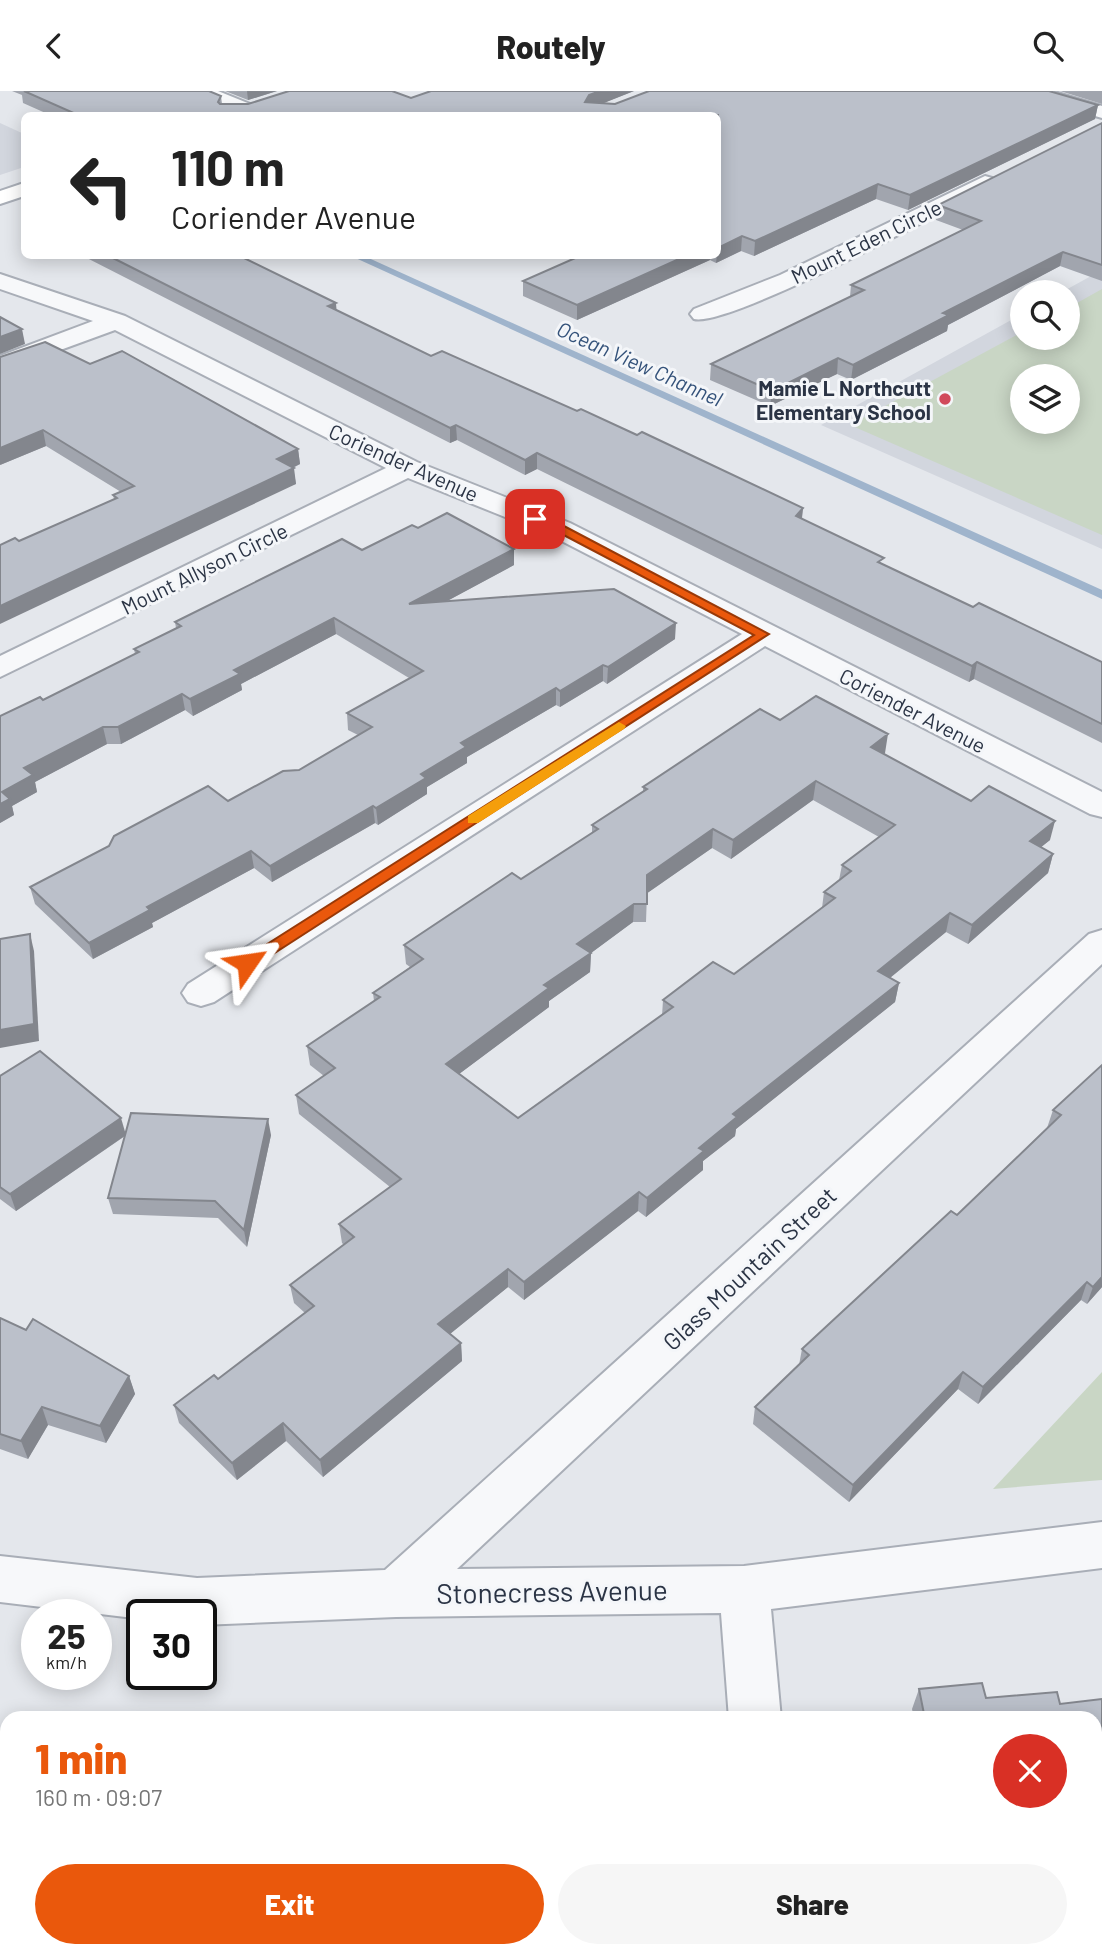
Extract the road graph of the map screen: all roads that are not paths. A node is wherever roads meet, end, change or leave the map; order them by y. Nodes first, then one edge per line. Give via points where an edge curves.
1 (201, 91) edge
2 (1030, 91) edge
3 (271, 102) edge
4 (238, 112) edge
5 (243, 112) edge
6 (1098, 122) edge
7 (1005, 172) edge
8 (21, 190) edge
9 (0, 198) edge
10 (0, 281) edge
11 (702, 314) dead end
12 (116, 321) junction
13 (0, 365) edge
14 (407, 468) junction
15 (763, 634) junction
16 (0, 668) edge
17 (1102, 806) edge
18 (1102, 943) edge
19 (201, 993) dead end
20 (1102, 1545) edge
21 (0, 1579) edge
22 (744, 1589) junction
23 (396, 1593) junction
24 (754, 1711) edge

1 - 4 street
2 - 6 street
3 - 5 street
7 - 11 street, Mount Eden Circle via 788,280
8 - 9 street
10 - 12 street, Coriender Avenue
12 - 13 street
12 - 14 street, Coriender Avenue
14 - 15 street, Coriender Avenue via 560,529
14 - 16 street, Mount Allyson Circle
15 - 17 street, Coriender Avenue
15 - 19 street
18 - 23 street, Glass Mountain Street
20 - 22 street, Stonecress Avenue
21 - 23 street, Stonecress Avenue via 197,1602
22 - 23 street, Stonecress Avenue
22 - 24 street

